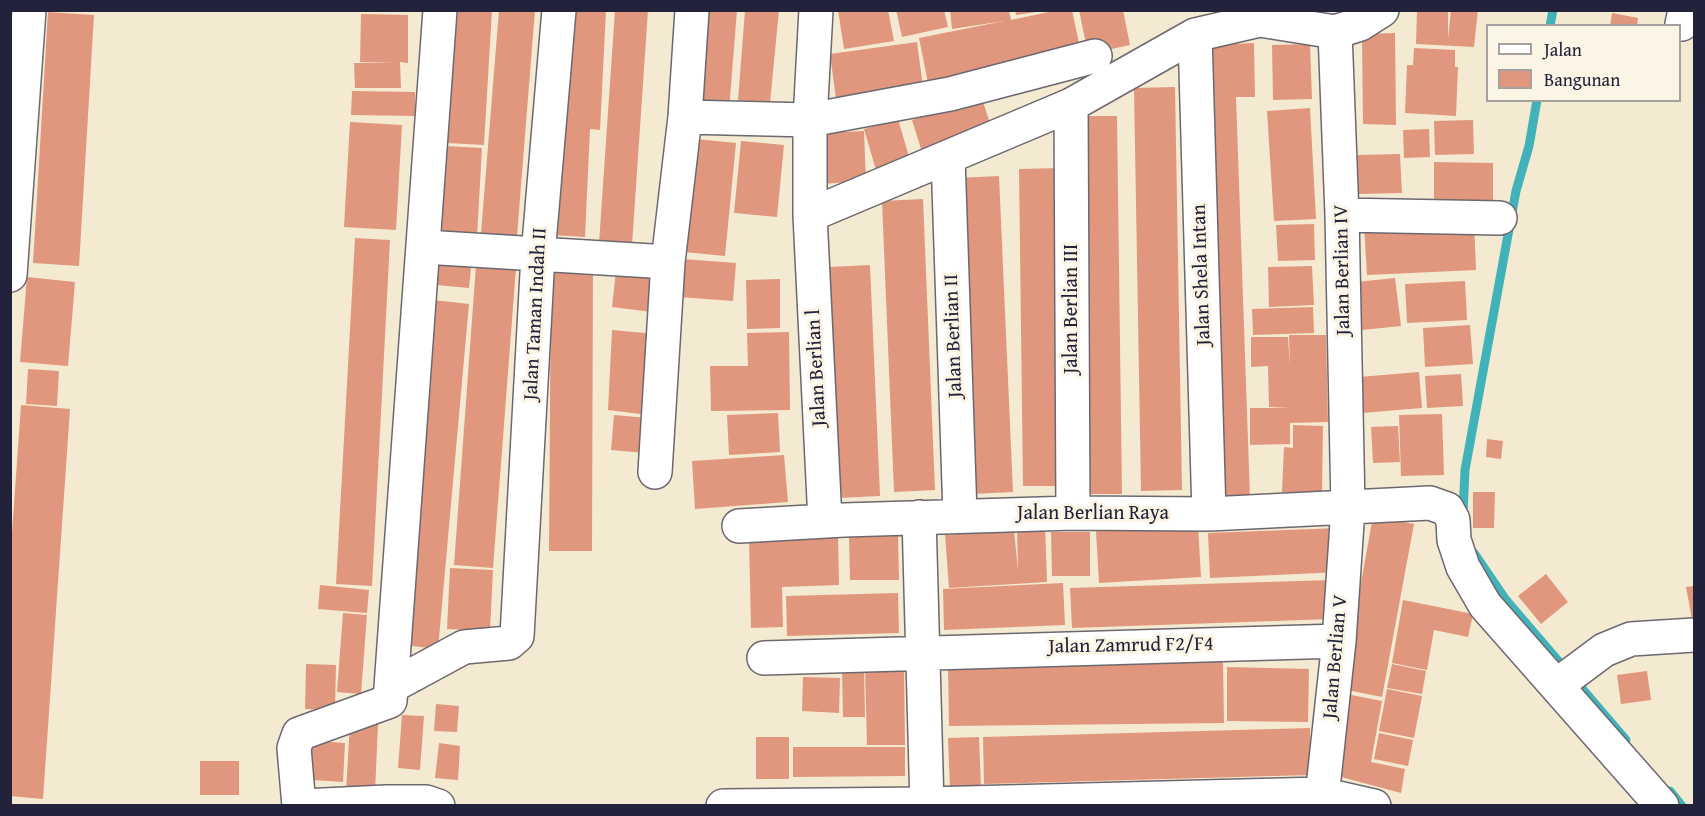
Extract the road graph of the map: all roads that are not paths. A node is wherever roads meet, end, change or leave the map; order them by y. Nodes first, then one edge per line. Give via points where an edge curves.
1 (28, 10) edge
2 (440, 10) edge
3 (560, 10) edge
4 (692, 10) edge
5 (816, 10) edge
6 (1382, 10) edge
7 (1335, 32) junction
8 (1195, 35) junction
9 (1095, 56) dead end
10 (1071, 105) junction
11 (685, 117) junction
12 (810, 120) junction
13 (948, 157) junction
14 (810, 215) junction
15 (1342, 215) junction
16 (1500, 218) dead end
17 (424, 247) junction
18 (538, 255) junction
19 (668, 262) junction
20 (10, 275) edge
21 (655, 472) dead end
22 (1348, 508) junction
23 (1073, 513) junction
24 (1209, 514) junction
25 (960, 515) junction
26 (919, 517) junction
27 (825, 521) junction
28 (739, 526) dead end
29 (1695, 635) edge
30 (1339, 641) junction
31 (924, 652) junction
32 (764, 658) dead end
33 (1565, 679) junction
34 (392, 686) junction
35 (1321, 800) edge
36 (736, 805) edge
37 (927, 805) edge
38 (301, 806) edge
39 (438, 806) edge
40 (723, 806) edge
41 (1374, 806) edge
42 (1662, 806) edge

1 - 20 street
2 - 17 street
3 - 18 street, Jalan Taman Indah II
4 - 11 street
5 - 12 street, Jalan Berlian l
6 - 7 street via 1360,24
7 - 8 street via 1260,20
7 - 15 street, Jalan Berlian IV
8 - 10 street
8 - 24 street, Jalan Shela Intan
9 - 12 street via 950,94
10 - 13 street
10 - 23 street, Jalan Berlian III
11 - 12 street
11 - 19 street
12 - 14 street, Jalan Berlian l
13 - 14 street
13 - 25 street, Jalan Berlian II
14 - 27 street, Jalan Berlian l
15 - 16 street
15 - 22 street, Jalan Berlian IV
17 - 18 street
17 - 34 street
18 - 19 street
18 - 34 street, Jalan Taman Indah II via 517,636 508,643 464,647
19 - 21 street
22 - 24 street, Jalan Berlian Raya
22 - 30 street, Jalan Berlian V
22 - 33 street, Jalan Berlian Raya via 1430,503 1447,509 1463,567 1485,605
23 - 24 street, Jalan Berlian Raya
23 - 25 street, Jalan Berlian Raya
25 - 26 street, Jalan Berlian Raya
26 - 27 street, Jalan Berlian Raya
26 - 31 street
27 - 28 street, Jalan Berlian Raya
29 - 33 street via 1631,639 1604,650
30 - 31 street, Jalan Zamrud F2/F4
30 - 35 street, Jalan Berlian V
31 - 32 street, Jalan Zamrud F2/F4
31 - 37 street
33 - 42 street
34 - 38 street via 390,701 299,734 294,748
35 - 37 street
35 - 41 street
36 - 37 street
36 - 40 street
38 - 39 street via 386,802 426,802

